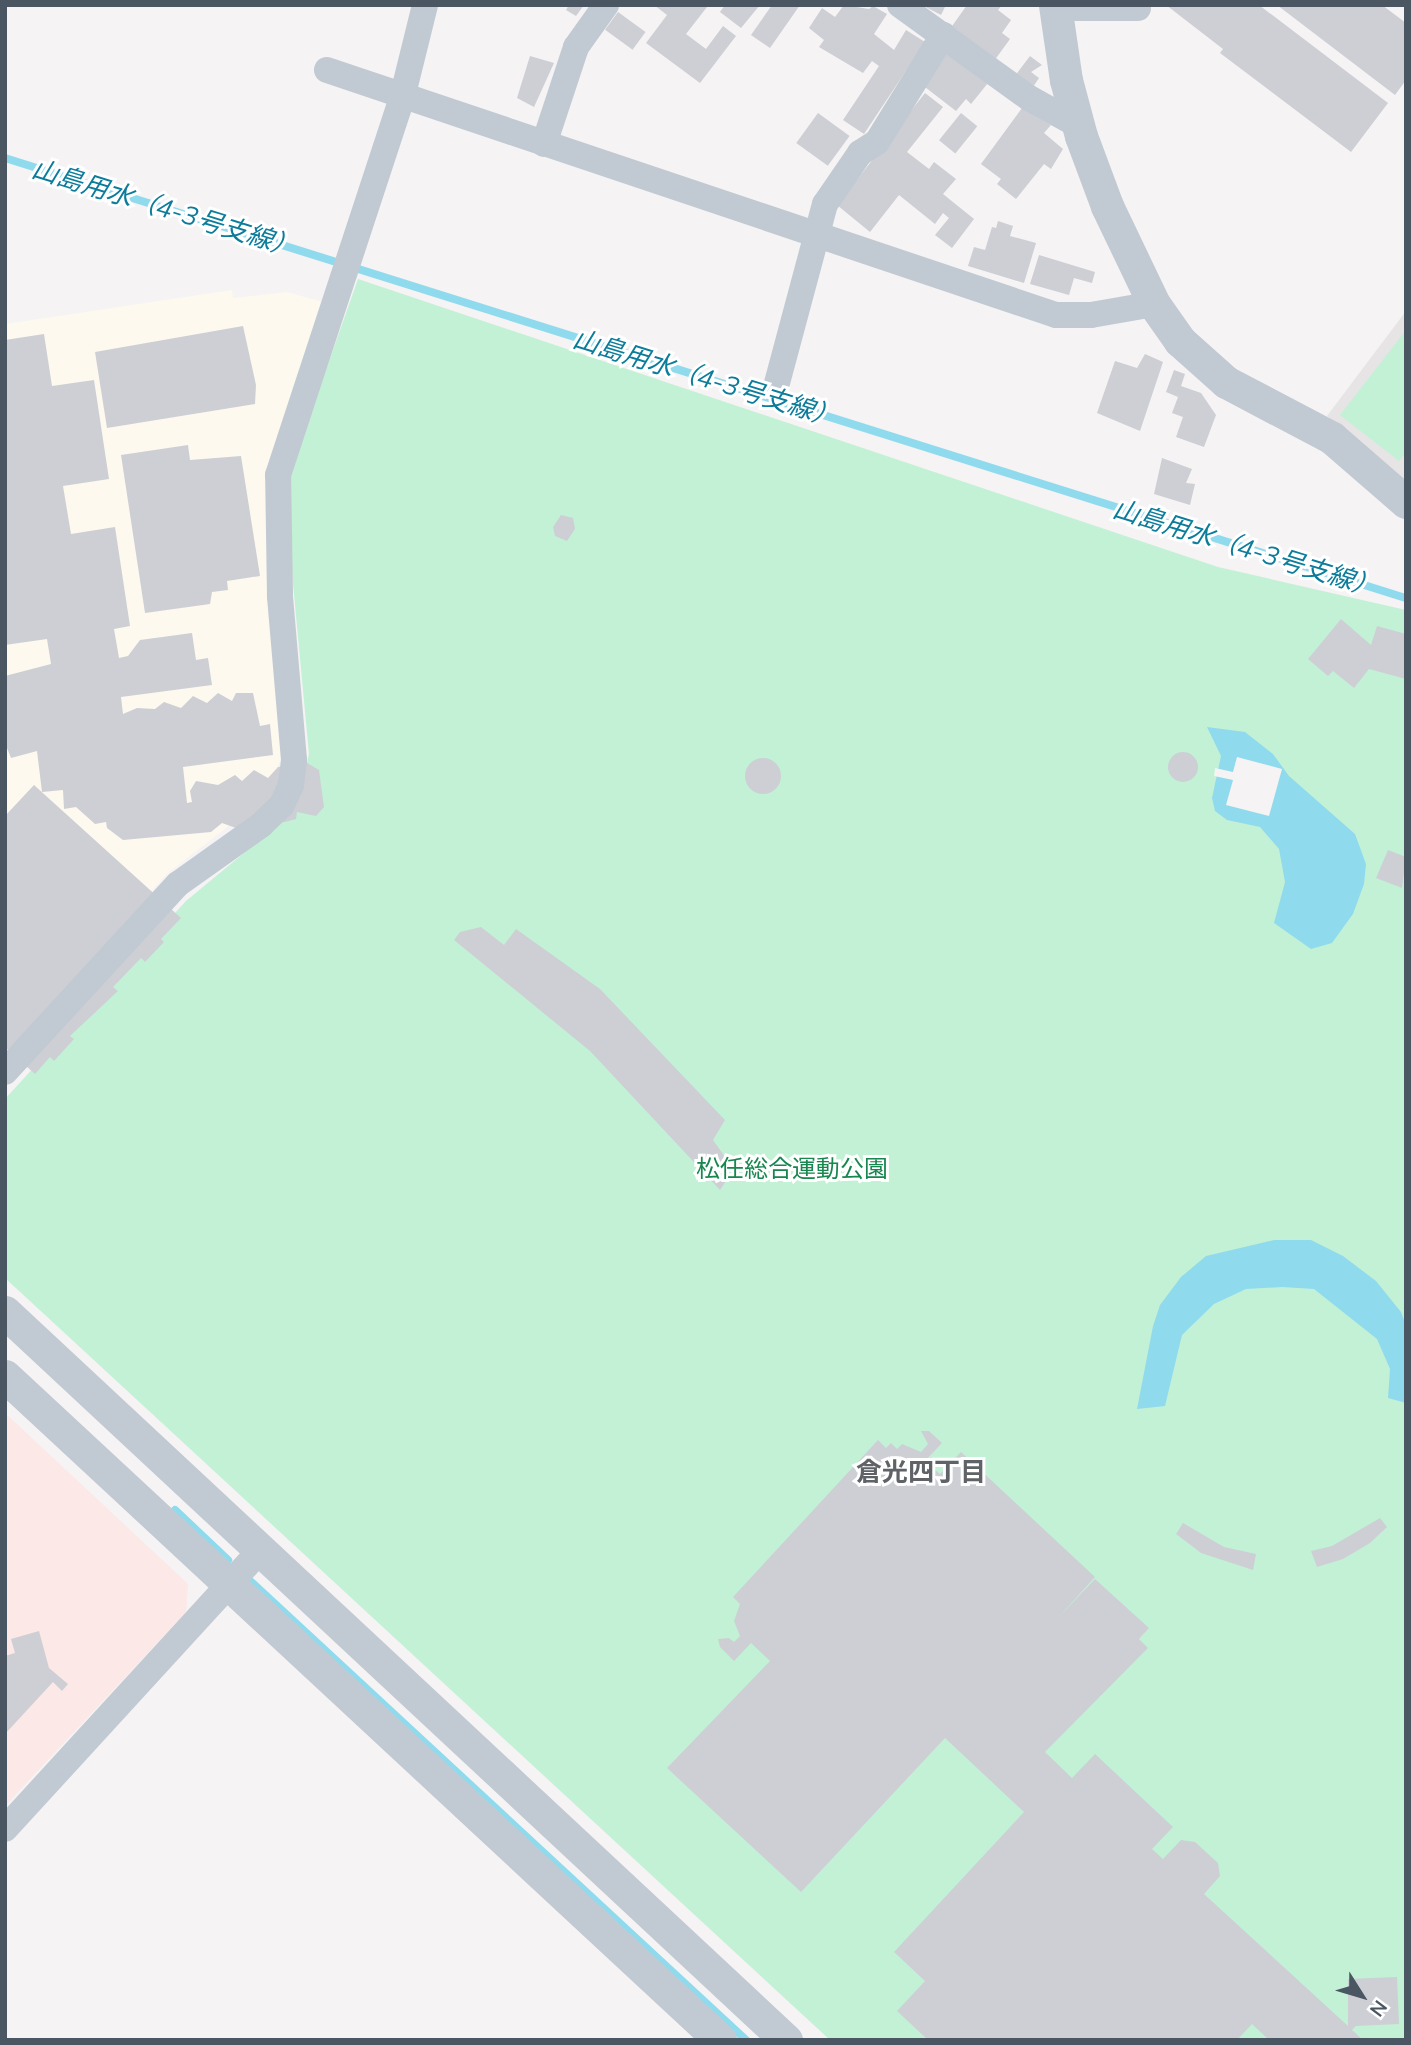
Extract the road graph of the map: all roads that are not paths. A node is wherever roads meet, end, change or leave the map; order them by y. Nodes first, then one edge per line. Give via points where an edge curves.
1 (425, 5) edge
2 (606, 5) edge
3 (900, 5) edge
4 (1056, 6) edge
5 (1138, 8) dead end
6 (943, 35) junction
7 (327, 70) dead end
8 (402, 98) junction
9 (1078, 125) junction
10 (544, 144) junction
11 (817, 235) junction
12 (1154, 304) junction
13 (777, 383) dead end
14 (1406, 502) edge
15 (5, 1072) edge
16 (5, 1312) edge
17 (5, 1376) edge
18 (262, 1549) junction
19 (228, 1585) junction
20 (5, 1829) edge
21 (720, 2040) edge
22 (786, 2040) edge

1 - 8 street
2 - 10 street via 576,47
3 - 6 street
4 - 5 street
4 - 9 street
6 - 9 street via 1029,98
6 - 11 street via 877,142 860,153 825,204
7 - 8 street
8 - 10 street
8 - 15 street via 278,475 279,596 294,760 291,785 282,805 261,825 178,884
9 - 12 street via 1107,206
10 - 11 street
11 - 12 street via 1056,315 1090,315
11 - 13 street
12 - 14 street via 1180,341 1226,382 1332,438
16 - 18 street
17 - 19 street
18 - 19 street
18 - 22 street
19 - 20 street
19 - 21 street

